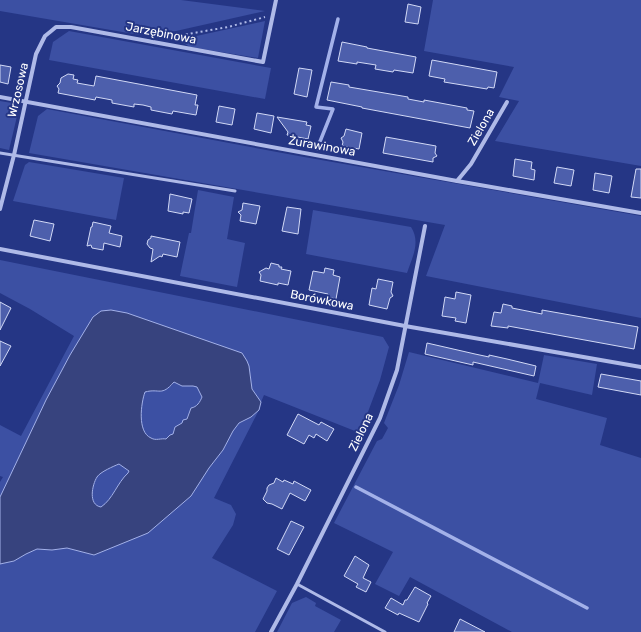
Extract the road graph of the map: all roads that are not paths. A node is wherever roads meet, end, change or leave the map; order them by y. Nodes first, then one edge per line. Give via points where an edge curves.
1 (276, 0) edge
2 (56, 27) joint
3 (0, 97) edge
4 (25, 101) junction
5 (506, 102) dead end
6 (0, 153) edge
7 (14, 155) junction
8 (457, 181) junction
9 (235, 191) dead end
10 (0, 209) edge
11 (641, 213) edge
12 (425, 226) dead end
13 (0, 249) edge
14 (405, 326) junction
15 (641, 367) edge
16 (297, 584) junction
17 (271, 632) edge
18 (386, 632) edge

1 - 2 street, Jarzębinowa via 263,62 71,27
2 - 4 street, Wrzosowa via 45,36 36,54
3 - 4 street, Żurawinowa
4 - 7 street, Wrzosowa
4 - 8 street, Żurawinowa
5 - 8 street, Zielona via 471,164
6 - 7 lane
7 - 9 lane
7 - 10 street, Wrzosowa
8 - 11 street, Żurawinowa
12 - 14 street, Zielona
13 - 14 street, Borówkowa
14 - 15 street, Borówkowa
14 - 16 street, Zielona via 397,370 380,418
16 - 17 street, Zielona
16 - 18 lane

